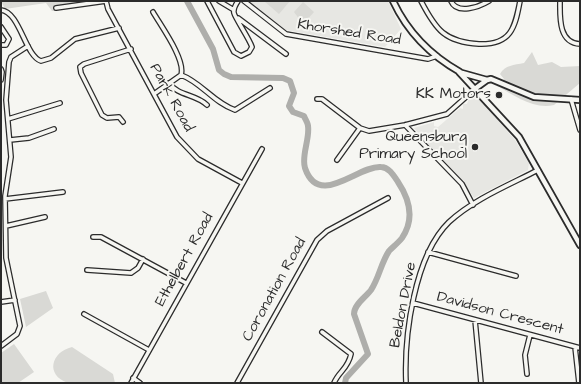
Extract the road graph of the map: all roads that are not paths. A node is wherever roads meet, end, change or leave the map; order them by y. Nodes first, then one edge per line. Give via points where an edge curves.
1 (106, 1) edge
2 (207, 1) edge
3 (219, 1) edge
4 (238, 1) edge
5 (244, 1) edge
6 (393, 1) edge
7 (421, 1) edge
8 (451, 1) edge
9 (489, 1) edge
10 (520, 1) edge
11 (560, 1) edge
12 (56, 8) dead end
13 (2, 10) edge
14 (234, 10) junction
15 (154, 12) dead end
16 (236, 17) junction
17 (1, 27) edge
18 (119, 28) junction
19 (580, 44) edge
20 (1, 45) edge
21 (28, 46) junction
22 (131, 49) junction
23 (286, 54) dead end
24 (437, 56) junction
25 (1, 69) edge
26 (461, 72) junction
27 (181, 75) junction
28 (1, 80) edge
29 (486, 80) junction
30 (1, 83) edge
31 (169, 83) junction
32 (6, 84) junction
33 (477, 87) junction
34 (270, 88) dead end
35 (154, 94) junction
36 (6, 95) junction
37 (1, 96) edge
38 (317, 99) dead end
39 (571, 99) junction
40 (580, 100) edge
41 (60, 103) dead end
42 (207, 105) dead end
43 (8, 119) junction
44 (123, 122) dead end
45 (405, 125) junction
46 (360, 128) junction
47 (54, 129) dead end
48 (580, 130) edge
49 (10, 140) junction
50 (262, 149) dead end
51 (337, 160) dead end
52 (538, 170) junction
53 (242, 183) junction
54 (6, 187) junction
55 (1, 188) edge
56 (63, 192) dead end
57 (388, 198) dead end
58 (5, 199) junction
59 (472, 205) junction
60 (45, 218) dead end
61 (6, 226) junction
62 (93, 237) dead end
63 (580, 245) edge
64 (428, 252) junction
65 (142, 259) junction
66 (87, 270) dead end
67 (516, 276) dead end
68 (186, 283) junction
69 (15, 300) junction
70 (1, 302) edge
71 (413, 303) junction
72 (84, 314) dead end
73 (267, 316) dead end
74 (272, 320) junction
75 (475, 320) junction
76 (322, 332) dead end
77 (258, 334) dead end
78 (530, 335) junction
79 (263, 336) junction
80 (1, 346) edge
81 (257, 346) junction
82 (575, 347) junction
83 (580, 348) edge
84 (149, 350) junction
85 (254, 351) junction
86 (527, 374) dead end
87 (133, 378) junction
88 (131, 383) edge
89 (140, 383) edge
90 (236, 383) edge
91 (334, 383) edge
92 (406, 383) edge
93 (481, 383) edge
94 (579, 383) edge

1 - 12 street
1 - 18 street, Park Road
2 - 16 street via 234,52 241,56 252,47
3 - 14 street
4 - 14 street
5 - 24 street, Khorshed Road via 281,32 291,36 428,59
6 - 24 main road via 408,30
7 - 10 street via 436,25 452,39 463,43 492,44 500,41 513,29
8 - 9 street via 454,6 463,9
11 - 19 street via 562,31 573,43
13 - 21 street via 10,14
14 - 16 street
15 - 27 street via 177,54 182,69
16 - 23 street
17 - 20 street via 9,39 6,45
18 - 21 street via 75,39 45,61 37,60
18 - 22 street, Park Road
21 - 32 street via 11,57 8,62
22 - 35 street, Park Road
22 - 44 street via 80,67 102,115 107,118 119,117
24 - 26 main road
25 - 28 street
26 - 29 main road
26 - 33 main road
27 - 31 street
27 - 34 street via 221,104 235,110
29 - 33 main road
29 - 39 main road via 501,82 534,97
30 - 32 street
31 - 35 street
31 - 42 street via 174,90 202,100
32 - 36 street
33 - 45 street via 447,114
33 - 52 main road via 519,137
35 - 53 street, Park Road via 173,132 183,144 198,159
36 - 37 street
36 - 43 street
38 - 46 street via 322,99
39 - 40 main road
39 - 48 street
41 - 43 street
43 - 49 street
45 - 46 street via 369,131
45 - 59 street via 462,184
46 - 51 street
47 - 49 street via 29,138
49 - 54 street via 10,168
50 - 53 street, Ethelbert Road
52 - 59 street, Beldon Drive
52 - 63 main road
53 - 68 street, Ethelbert Road
54 - 55 street
54 - 58 street
56 - 58 street
57 - 74 street, Coronation Road via 327,231 317,240 304,258
58 - 61 street
59 - 64 street, Beldon Drive via 449,223
60 - 61 street
61 - 69 street via 6,258
62 - 65 street via 101,237
64 - 67 street
64 - 71 street, Beldon Drive
65 - 66 street via 136,270 131,273
65 - 68 street
68 - 84 street, Ethelbert Road
69 - 70 street
69 - 80 street via 19,330
71 - 75 street, Davidson Crescent
71 - 92 street, Beldon Drive via 407,340
72 - 84 street
73 - 74 street
74 - 79 street, Coronation Road
75 - 78 street, Davidson Crescent
75 - 93 street
76 - 91 street via 351,354 344,371
77 - 79 street
78 - 82 street, Davidson Crescent
78 - 86 street via 525,356
79 - 81 street, Coronation Road
81 - 85 street, Coronation Road
81 - 85 street via 252,345
82 - 83 street, Davidson Crescent
82 - 94 street
84 - 87 street, Ethelbert Road
85 - 90 street, Coronation Road
87 - 88 street, Ethelbert Road
87 - 89 street

